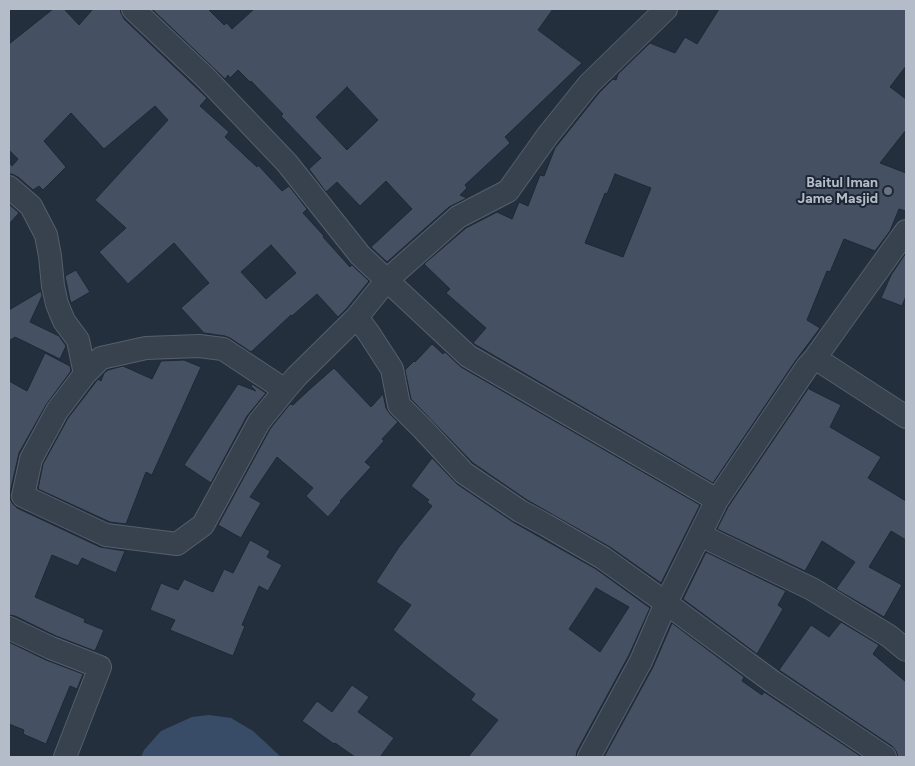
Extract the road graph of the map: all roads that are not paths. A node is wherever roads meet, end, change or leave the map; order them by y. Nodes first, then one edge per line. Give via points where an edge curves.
1 (133, 9) edge
2 (666, 9) edge
3 (9, 187) edge
4 (906, 231) edge
5 (387, 280) junction
6 (358, 317) junction
7 (815, 358) junction
8 (85, 374) junction
9 (285, 390) junction
10 (906, 417) edge
11 (18, 480) edge
12 (717, 500) junction
13 (700, 535) junction
14 (666, 603) junction
15 (9, 628) edge
16 (906, 650) edge
17 (66, 757) edge
18 (589, 757) edge
19 (886, 757) edge

1 - 5 street via 206,78 287,164 360,255
2 - 5 street via 589,84 508,191 458,217
3 - 8 street via 31,206 46,235 57,304 64,321 78,340
4 - 7 street
5 - 6 street
5 - 12 street via 468,356
6 - 9 street
6 - 14 street via 392,369 399,405 464,473 513,507 603,558
7 - 10 street
7 - 12 street
8 - 9 street via 102,358 146,348 199,346 223,348
8 - 11 street via 57,411
9 - 11 street via 260,422 203,525 177,544 106,535 23,496
12 - 13 street
13 - 14 street
13 - 16 street via 812,589 890,636
14 - 18 street via 641,661
14 - 19 street via 773,682
15 - 17 street via 100,667

